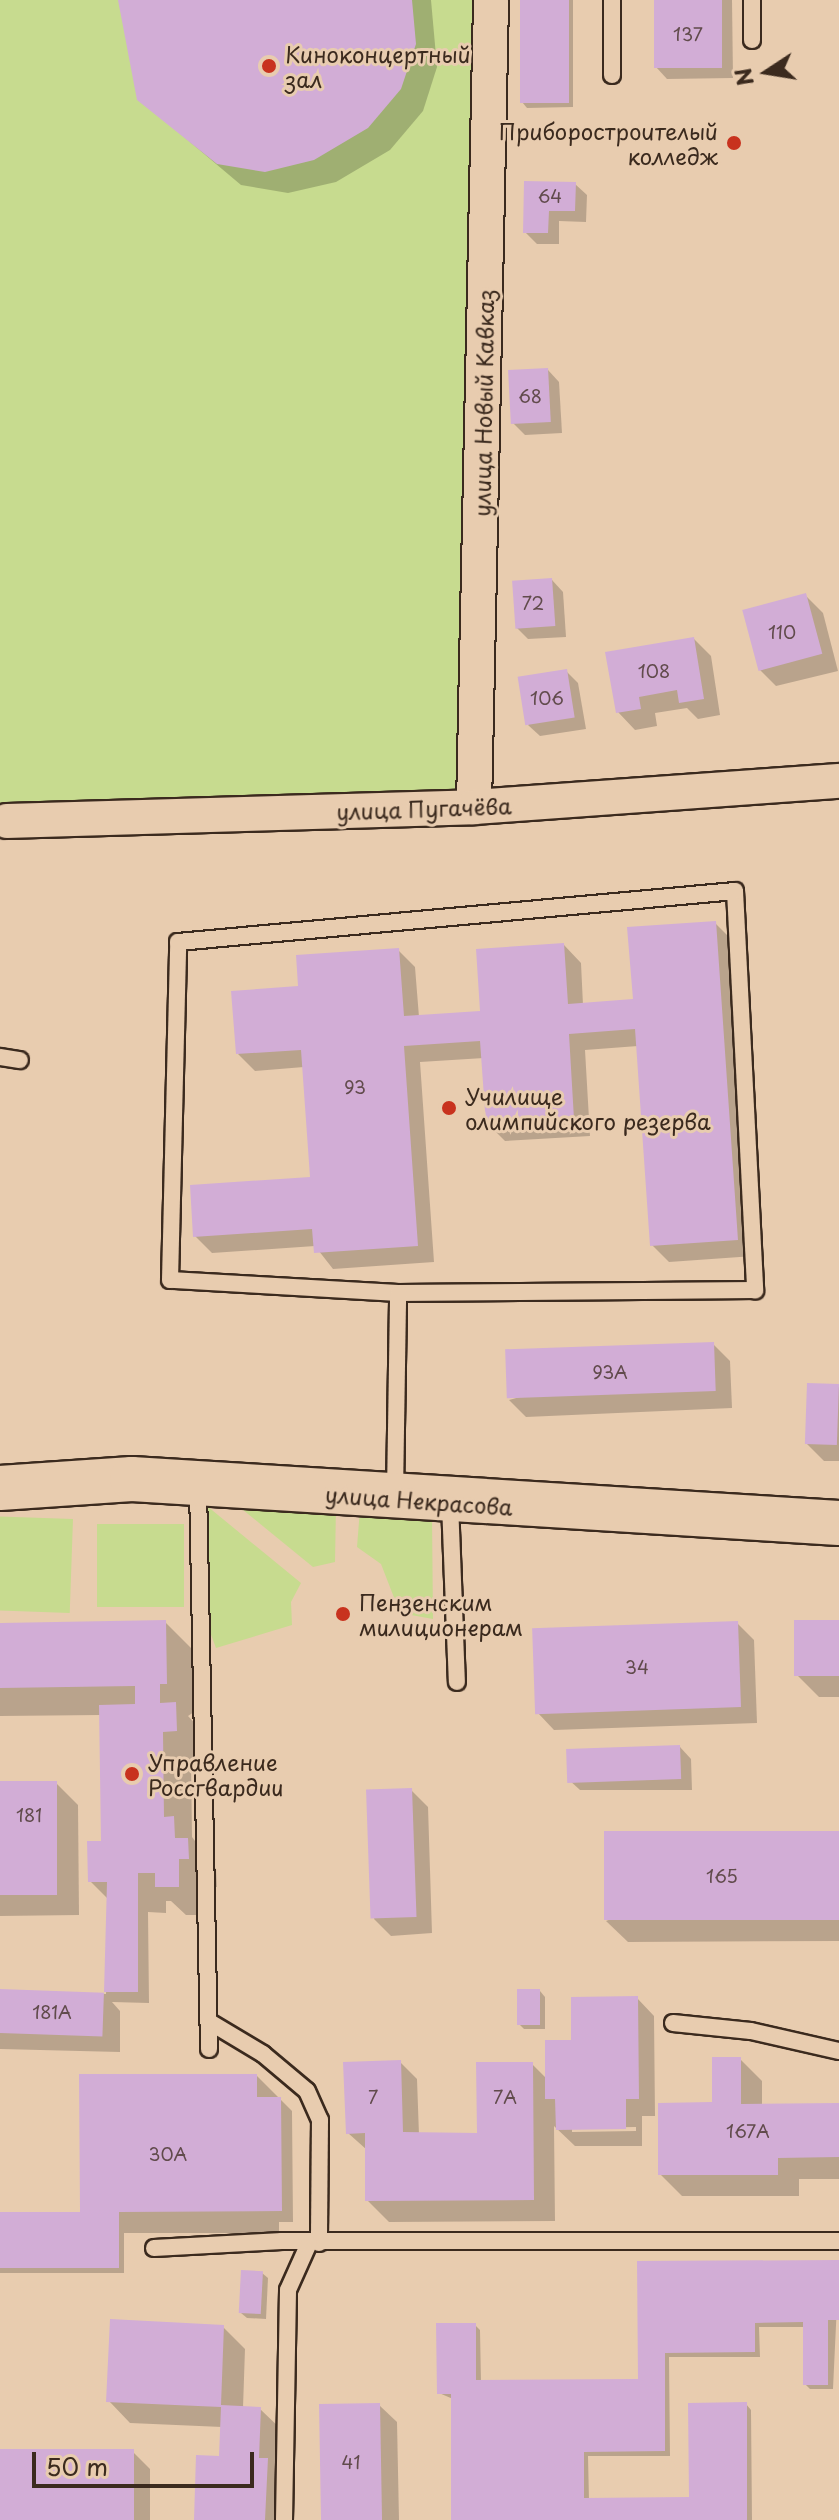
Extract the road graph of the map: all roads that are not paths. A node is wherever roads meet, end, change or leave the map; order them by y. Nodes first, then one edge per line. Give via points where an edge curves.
1 (491, 0) edge
2 (612, 0) edge
3 (752, 0) edge
4 (752, 40) dead end
5 (612, 75) dead end
6 (839, 781) edge
7 (474, 807) junction
8 (7, 821) dead end
9 (0, 1057) edge
10 (20, 1060) dead end
11 (398, 1293) junction
12 (198, 1485) junction
13 (0, 1488) edge
14 (395, 1499) junction
15 (450, 1503) junction
16 (839, 1523) edge
17 (457, 1682) dead end
18 (208, 2021) junction
19 (673, 2023) dead end
20 (209, 2049) dead end
21 (839, 2051) edge
22 (839, 2241) edge
23 (314, 2243) junction
24 (154, 2248) dead end
25 (284, 2520) edge

1 - 7 street, улица Новый Кавказ
2 - 5 lane
3 - 4 lane
6 - 7 street, улица Пугачёва
7 - 8 street, улица Пугачёва
9 - 10 lane
11 - 11 lane via 170,1280 178,942 735,891 755,1290
11 - 14 lane
12 - 13 main road, улица Некрасова via 132,1479
12 - 14 main road, улица Некрасова
12 - 18 lane
14 - 15 main road, улица Некрасова
15 - 16 main road, улица Некрасова
15 - 17 lane
18 - 20 lane
18 - 23 lane via 263,2054 307,2091 320,2120
19 - 21 lane via 751,2031
22 - 23 lane
23 - 24 lane
23 - 25 lane via 288,2290

